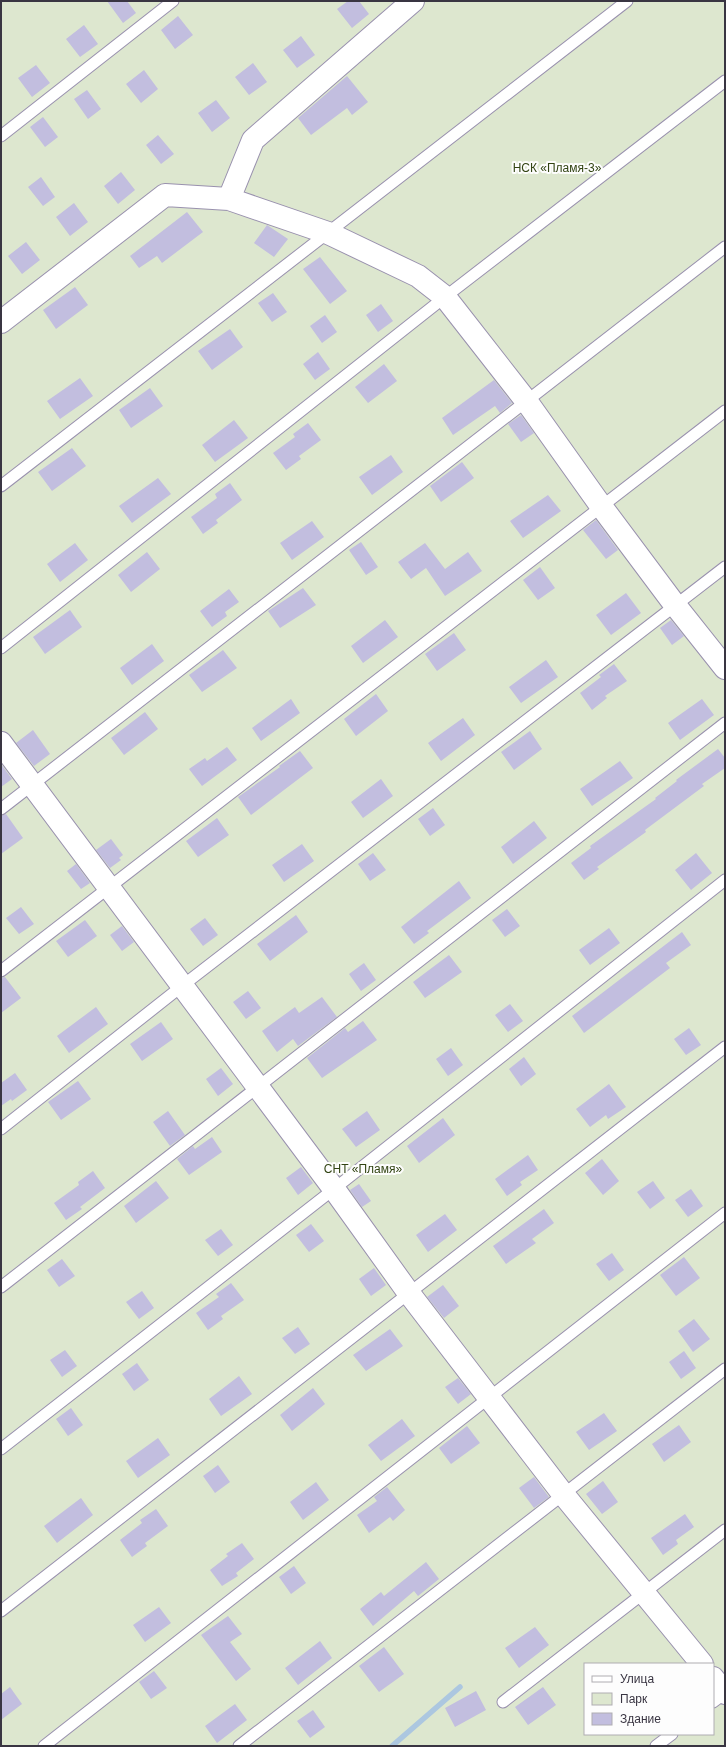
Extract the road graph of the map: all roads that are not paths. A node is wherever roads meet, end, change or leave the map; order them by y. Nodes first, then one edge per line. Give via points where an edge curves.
1 (173, 1) edge
2 (413, 1) edge
3 (627, 1) edge
4 (725, 81) edge
5 (1, 136) edge
6 (229, 199) junction
7 (328, 233) junction
8 (725, 247) edge
9 (445, 297) junction
10 (1, 322) edge
11 (527, 402) junction
12 (725, 411) edge
13 (1, 486) edge
14 (600, 506) junction
15 (725, 567) edge
16 (675, 605) junction
17 (1, 648) edge
18 (725, 668) edge
19 (725, 723) edge
20 (1, 744) edge
21 (31, 785) junction
22 (1, 808) edge
23 (725, 880) edge
24 (109, 886) junction
25 (1, 971) edge
26 (182, 986) junction
27 (725, 1047) edge
28 (258, 1088) junction
29 (1, 1128) edge
30 (334, 1189) junction
31 (725, 1213) edge
32 (1, 1286) edge
33 (408, 1292) junction
34 (725, 1369) edge
35 (489, 1397) junction
36 (1, 1449) edge
37 (563, 1494) junction
38 (725, 1530) edge
39 (644, 1592) junction
40 (1, 1611) edge
41 (701, 1663) edge
42 (714, 1679) edge
43 (725, 1693) edge
44 (714, 1701) edge
45 (503, 1702) dead end
46 (671, 1735) edge
47 (44, 1746) edge
48 (239, 1746) edge
49 (656, 1746) edge

1 - 5 lane
2 - 6 street via 253,140
3 - 7 lane
4 - 9 lane
6 - 7 street
6 - 10 street via 165,196
7 - 9 street via 418,276
7 - 13 lane
8 - 11 lane
9 - 11 street
9 - 17 lane
11 - 14 street
11 - 21 lane
12 - 14 lane
14 - 16 street
14 - 24 lane
15 - 16 lane
16 - 18 street
16 - 26 lane
19 - 28 lane
20 - 21 street
21 - 22 lane
21 - 24 street
23 - 30 lane
24 - 25 lane
24 - 26 street
26 - 28 street
26 - 29 lane
27 - 33 lane
28 - 30 street
28 - 32 lane
30 - 33 street
30 - 36 lane
31 - 35 lane
33 - 35 street
33 - 40 lane
34 - 37 lane
35 - 37 street
35 - 47 lane
37 - 39 street
37 - 48 lane
38 - 39 lane
39 - 41 street
39 - 45 lane
42 - 43 street
43 - 44 lane
46 - 49 lane

